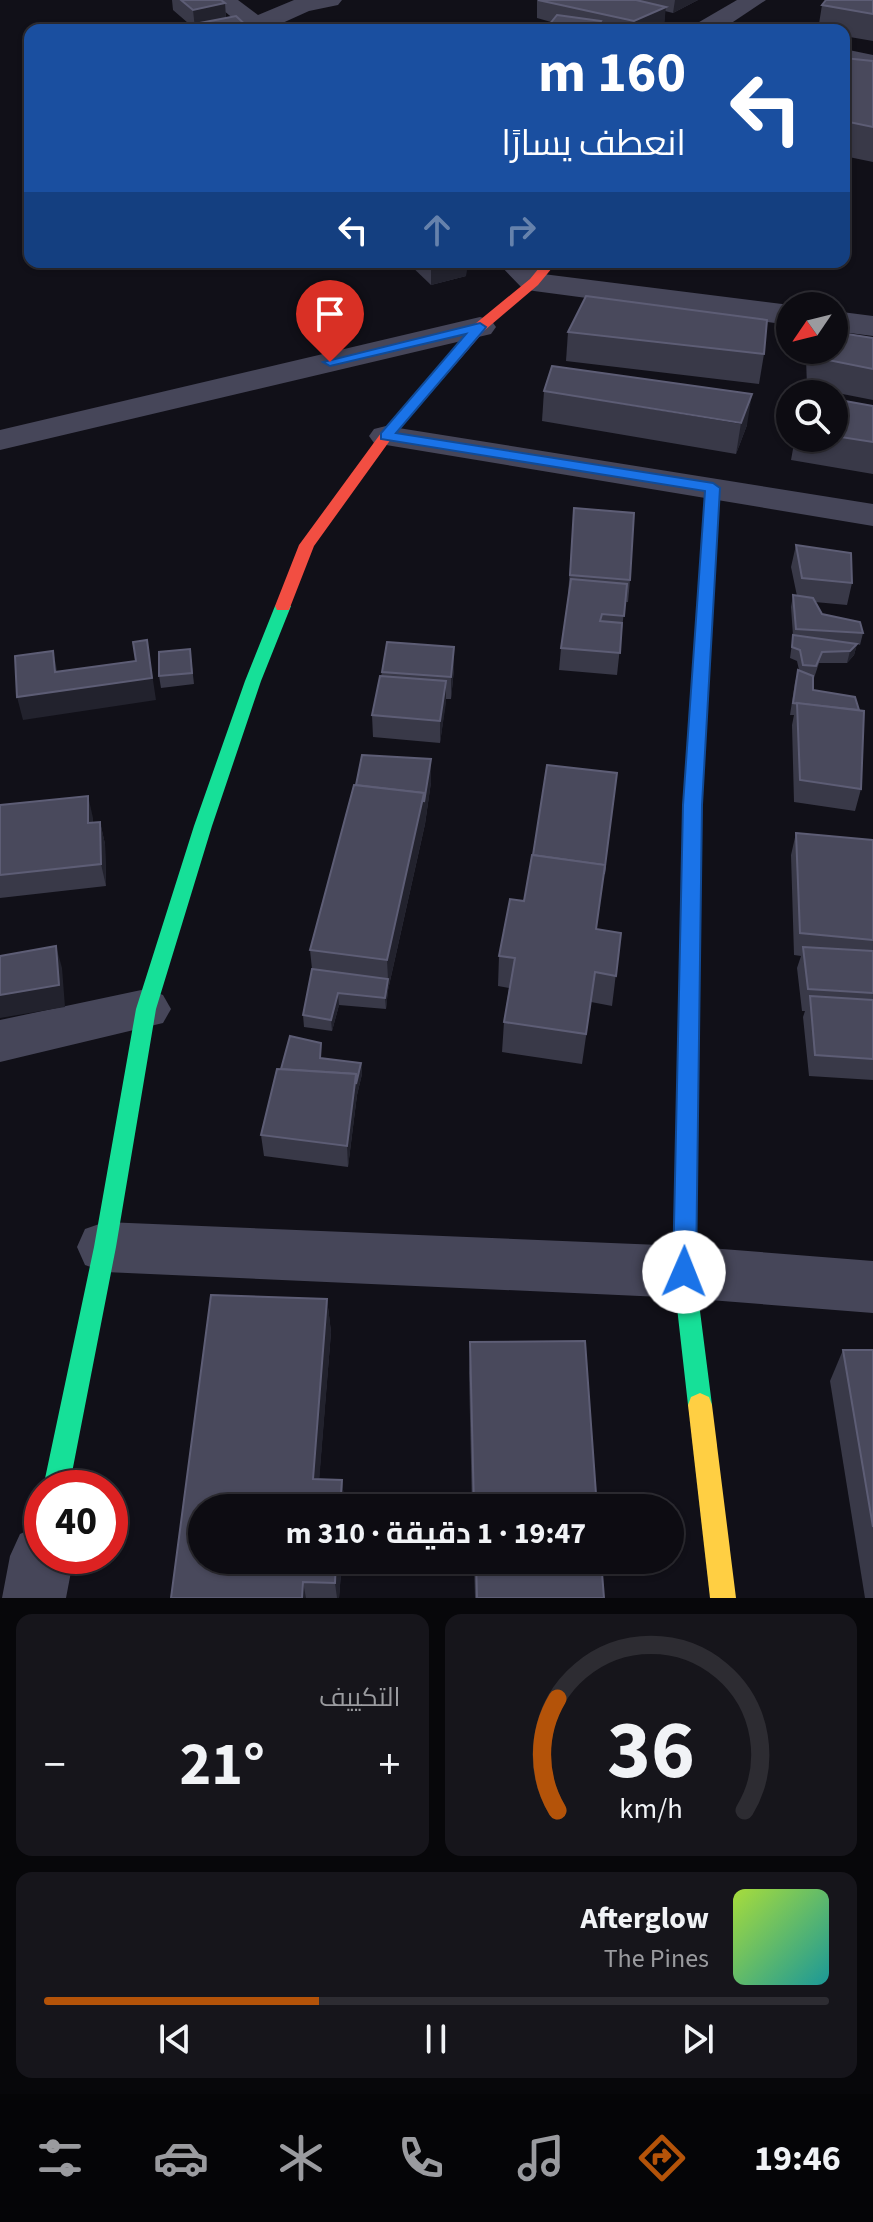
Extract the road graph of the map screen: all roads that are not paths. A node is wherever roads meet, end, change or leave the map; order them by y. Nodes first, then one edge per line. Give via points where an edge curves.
1 (223, 0) edge
2 (330, 0) edge
3 (754, 0) edge
4 (256, 24) edge
5 (265, 24) edge
6 (713, 24) edge
7 (850, 58) edge
8 (873, 63) edge
9 (532, 269) edge
10 (776, 313) edge
11 (848, 323) edge
12 (873, 326) edge
13 (480, 327) junction
14 (386, 436) junction
15 (0, 440) edge
16 (713, 488) junction
17 (873, 515) edge
18 (146, 1009) junction
19 (0, 1041) edge
20 (105, 1247) junction
21 (684, 1272) junction
22 (873, 1287) edge
23 (60, 1470) edge
24 (39, 1574) edge
25 (34, 1598) edge
26 (723, 1598) edge

1 - 4 street
2 - 5 street via 279,13
3 - 6 street
7 - 8 street
9 - 10 street
9 - 13 street
11 - 12 street
13 - 14 street
13 - 15 street
14 - 16 street
14 - 18 street via 307,545 253,681
16 - 17 street
16 - 21 street via 693,805
18 - 19 street
18 - 20 street
20 - 21 street
20 - 23 street
21 - 22 street
21 - 26 street
24 - 25 street

